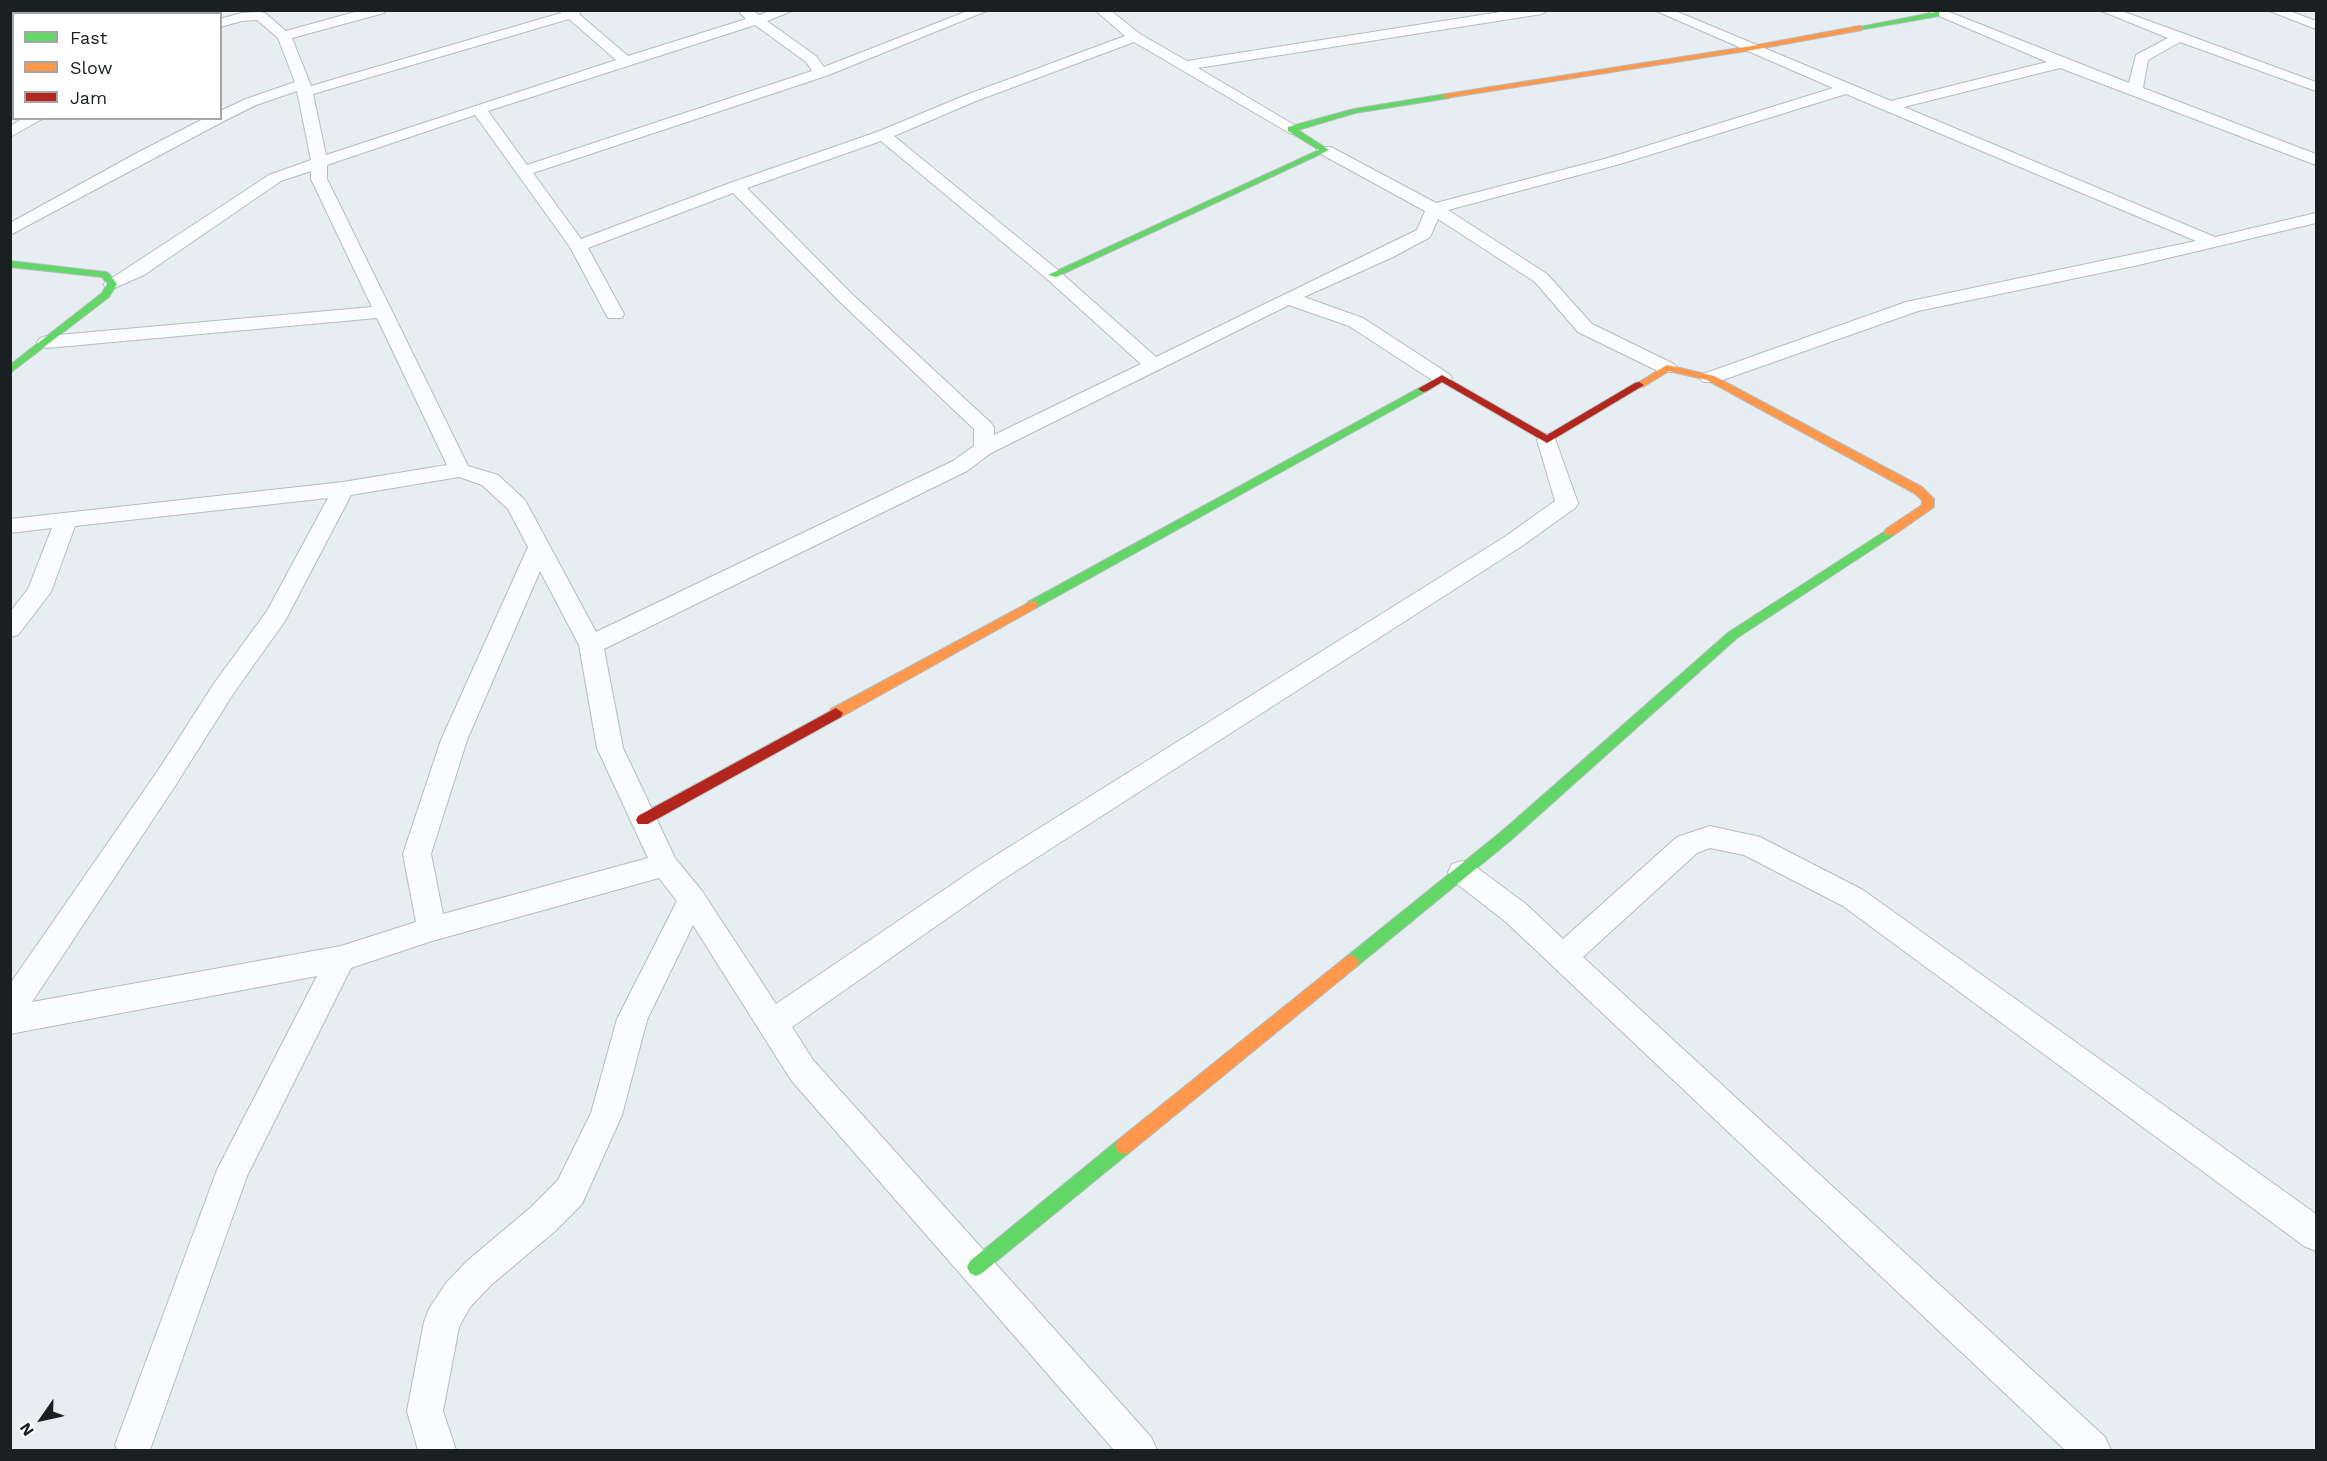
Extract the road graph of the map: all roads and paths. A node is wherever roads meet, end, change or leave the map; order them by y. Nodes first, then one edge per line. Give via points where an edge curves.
1 (379, 10) edge
2 (788, 10) edge
3 (983, 10) edge
4 (1121, 10) edge
5 (1542, 10) edge
6 (1660, 10) edge
7 (2105, 10) edge
8 (2273, 10) edge
9 (1103, 11) edge
10 (571, 12) edge
11 (1933, 12) edge
12 (751, 15) edge
13 (222, 22) edge
14 (2316, 25) edge
15 (284, 36) junction
16 (1135, 37) junction
17 (2178, 38) junction
18 (1752, 48) junction
19 (626, 62) junction
20 (2061, 63) junction
21 (1185, 66) junction
22 (821, 73) junction
23 (2316, 87) edge
24 (304, 88) junction
25 (1849, 88) junction
26 (2135, 90) junction
27 (1890, 106) junction
28 (479, 110) junction
29 (222, 116) edge
30 (33, 120) edge
31 (215, 120) edge
32 (1291, 129) junction
33 (10, 132) edge
34 (883, 135) junction
35 (1325, 150) junction
36 (2316, 160) edge
37 (319, 162) junction
38 (524, 171) junction
39 (736, 186) junction
40 (1434, 209) junction
41 (2316, 218) edge
42 (10, 230) edge
43 (2216, 243) junction
44 (578, 246) junction
45 (10, 264) edge
46 (1053, 275) junction
47 (112, 284) junction
48 (1288, 298) junction
49 (383, 312) junction
50 (615, 314) dead end
51 (47, 342) junction
52 (1154, 365) junction
53 (1667, 368) junction
54 (10, 370) edge
55 (1442, 378) junction
56 (1710, 378) junction
57 (1547, 440) junction
58 (984, 448) junction
59 (460, 470) junction
60 (343, 489) junction
61 (66, 521) junction
62 (10, 526) edge
63 (540, 546) junction
64 (10, 629) edge
65 (591, 645) junction
66 (643, 820) junction
67 (665, 865) junction
68 (1462, 872) junction
69 (692, 899) junction
70 (432, 930) junction
71 (1563, 957) junction
72 (341, 958) junction
73 (10, 1010) edge
74 (10, 1020) edge
75 (772, 1024) junction
76 (2316, 1234) edge
77 (976, 1267) junction
78 (134, 1445) dead end
79 (437, 1450) edge
80 (1137, 1450) edge
81 (2092, 1450) edge

1 - 15 street
2 - 12 street
3 - 22 street
4 - 9 street
5 - 21 street
6 - 18 street
7 - 17 street
8 - 14 street
9 - 16 street
10 - 19 street
10 - 24 street
11 - 18 street
11 - 20 street
12 - 19 street
12 - 22 street via 811,59
13 - 15 street via 241,16 260,16
15 - 24 street
16 - 21 street
16 - 34 street
17 - 23 street
17 - 26 street via 2141,58
18 - 25 street
18 - 32 street via 1354,111
19 - 28 street
20 - 26 street
20 - 27 street
21 - 32 street
22 - 38 street
24 - 29 street via 251,102
24 - 37 street
25 - 27 street
25 - 40 street via 1614,161
26 - 36 street
27 - 43 street
28 - 37 street
28 - 38 street
30 - 33 street
31 - 42 street
32 - 35 street
34 - 39 street
34 - 46 street
35 - 40 street
35 - 46 street
37 - 47 street via 258,188 138,271
37 - 49 street via 319,179
38 - 44 street
39 - 44 street
39 - 58 street via 845,297 984,427
40 - 48 street via 1424,233
40 - 53 street via 1541,278 1586,328
41 - 43 street
43 - 56 street via 1913,306
44 - 50 street
45 - 47 street via 91,272 105,275
46 - 52 street
47 - 51 street via 106,295
48 - 52 street
48 - 55 street via 1356,322
49 - 51 street
49 - 59 street
51 - 54 street
52 - 58 street
53 - 56 street
53 - 57 street
55 - 57 street
55 - 66 street
56 - 68 street via 1918,490 1928,499 1928,507 1732,635
57 - 75 street via 1567,503 1504,547 992,872
58 - 65 street via 960,466
59 - 60 street
59 - 63 street via 490,480 517,505
60 - 61 street
60 - 73 street via 277,615 224,688
61 - 62 street
61 - 64 street via 39,592
63 - 65 street
63 - 70 street via 454,740 417,854
65 - 66 street via 610,748
66 - 67 street
67 - 69 street
67 - 70 street
68 - 71 street via 1516,913
68 - 77 street
69 - 75 street
69 - 79 street via 632,1019 606,1115 570,1192 479,1273 458,1295 442,1322 425,1411
70 - 72 street
71 - 76 street via 1687,845 1710,837 1750,845 1853,898
71 - 81 street
72 - 74 street
72 - 78 street via 233,1170
75 - 77 street via 802,1070
77 - 80 street

